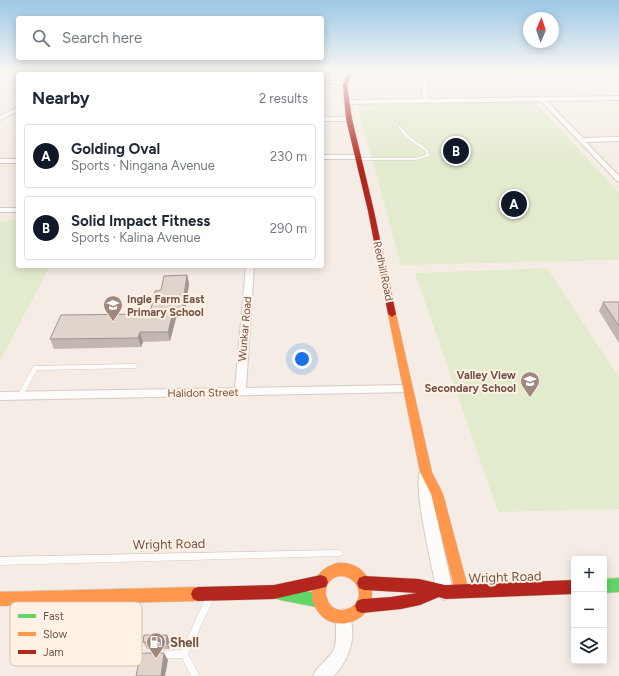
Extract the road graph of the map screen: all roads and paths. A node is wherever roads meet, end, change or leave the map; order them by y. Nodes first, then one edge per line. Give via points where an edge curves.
1 (346, 102) edge
2 (545, 103) edge
3 (16, 110) edge
4 (0, 118) edge
5 (324, 119) edge
6 (349, 119) junction
7 (399, 127) dead end
8 (619, 139) edge
9 (580, 140) junction
10 (324, 157) edge
11 (358, 158) junction
12 (0, 160) edge
13 (16, 161) edge
14 (619, 180) edge
15 (0, 210) edge
16 (16, 210) edge
17 (250, 268) edge
18 (134, 366) dead end
19 (407, 389) junction
20 (240, 392) junction
21 (0, 396) edge
22 (20, 396) junction
23 (426, 472) junction
24 (339, 553) dead end
25 (0, 561) edge
26 (321, 582) junction
27 (364, 583) junction
28 (619, 585) edge
29 (607, 586) edge
30 (571, 587) edge
31 (462, 591) junction
32 (274, 592) junction
33 (442, 592) junction
34 (212, 593) junction
35 (118, 595) junction
36 (0, 600) edge
37 (321, 601) junction
38 (119, 602) edge
39 (362, 606) junction
40 (343, 617) junction
41 (184, 654) junction
42 (142, 655) edge
43 (196, 676) edge
44 (322, 676) edge

1 - 6 street, Redhill Road
2 - 9 street
3 - 4 street
5 - 6 street
6 - 11 street, Redhill Road
7 - 11 lane via 413,142 427,151 428,155 416,159
8 - 9 street
9 - 14 street
10 - 11 street
11 - 19 street, Redhill Road
12 - 13 street
15 - 16 street
17 - 20 street, Wunkar Road
18 - 22 lane via 35,368
19 - 20 street, Halidon Street
19 - 23 street, Redhill Road
20 - 22 street, Halidon Street
21 - 22 street, Halidon Street
23 - 31 street, Redhill Road via 437,494
23 - 33 street, Redhill Road via 425,495
24 - 25 lane, Wright Road
26 - 27 street via 326,574 341,568 349,570
26 - 32 street
26 - 37 street
27 - 33 street, Wright Road via 419,586
27 - 39 street via 366,596
28 - 29 street
30 - 31 street, Wright Road
31 - 33 street, Wright Road
32 - 34 street
32 - 37 street
33 - 39 street, Wright Road via 420,599
34 - 35 street
34 - 41 lane
35 - 36 street
35 - 38 lane
37 - 40 street via 325,608 336,616
39 - 40 street via 352,615
40 - 44 street via 345,641 336,663
41 - 42 lane
41 - 43 lane

